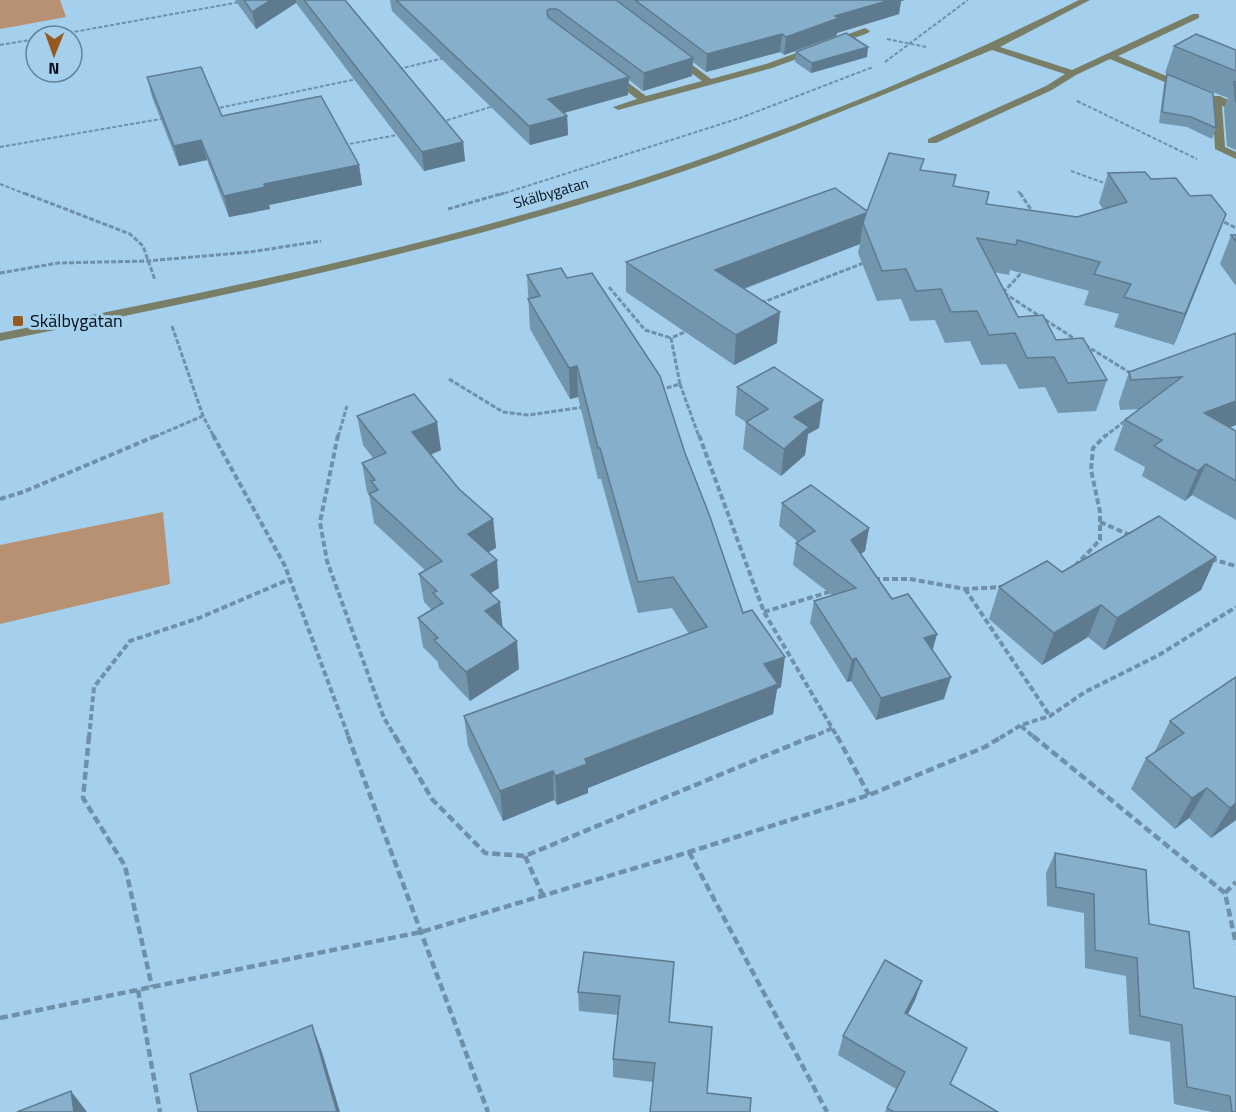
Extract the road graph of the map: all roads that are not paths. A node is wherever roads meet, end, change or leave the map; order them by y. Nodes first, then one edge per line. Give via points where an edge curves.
1 (1086, 0) edge
2 (1196, 16) dead end
3 (865, 31) dead end
4 (992, 47) junction
5 (664, 48) edge
6 (1111, 56) junction
7 (599, 66) edge
8 (1073, 73) junction
9 (710, 83) junction
10 (1217, 98) junction
11 (645, 100) junction
12 (618, 108) dead end
13 (1236, 108) edge
14 (932, 141) dead end
15 (1236, 156) edge
16 (0, 336) edge

1 - 4 street, Skälbygatan
2 - 6 street
3 - 9 street
4 - 8 street
4 - 16 street, Skälbygatan via 774,136 628,186 487,227 165,305
5 - 9 street
6 - 8 street
6 - 10 street
7 - 11 street
8 - 14 street via 1049,88
9 - 11 street
10 - 13 street
10 - 15 street via 1220,148
11 - 12 street

